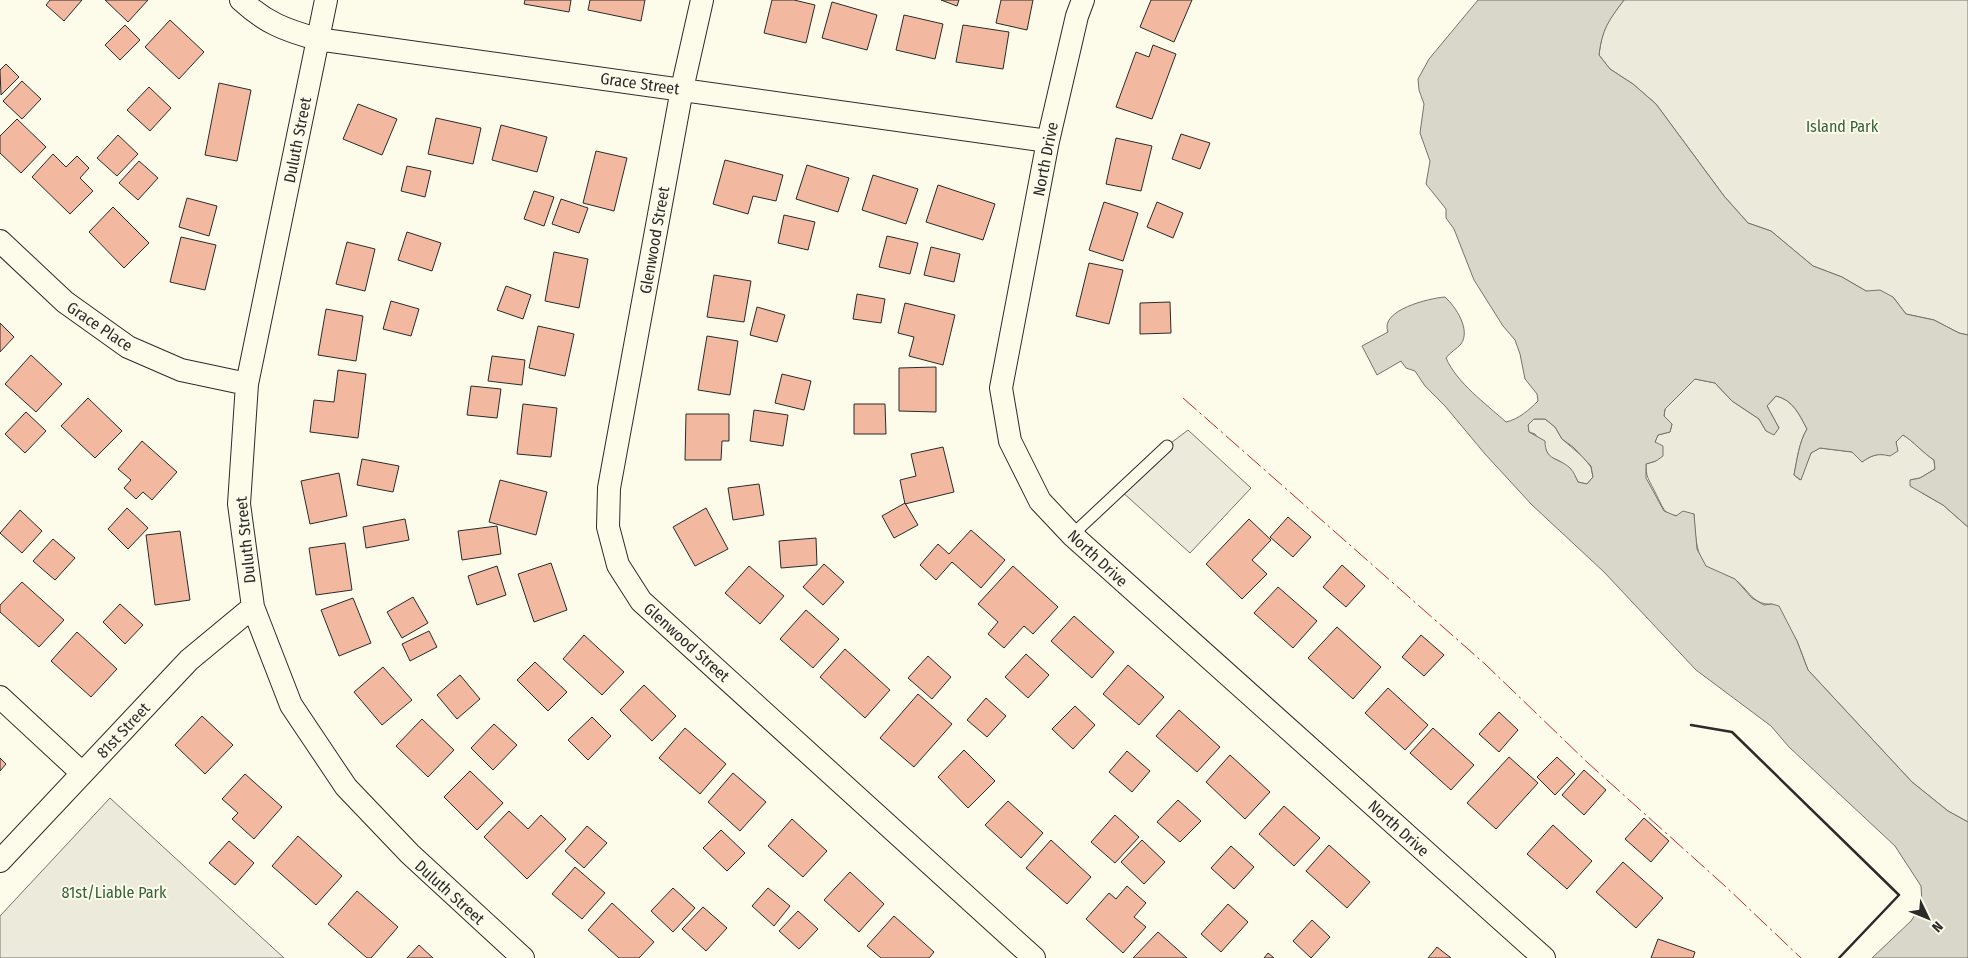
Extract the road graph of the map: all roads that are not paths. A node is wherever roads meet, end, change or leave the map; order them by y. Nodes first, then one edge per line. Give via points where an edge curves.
1 (241, 0) edge
2 (326, 0) edge
3 (702, 0) edge
4 (1083, 0) edge
5 (317, 39) junction
6 (682, 89) junction
7 (1048, 141) junction
8 (0, 241) edge
9 (247, 384) junction
10 (1167, 446) dead end
11 (1072, 535) junction
12 (253, 607) junction
13 (0, 697) edge
14 (82, 774) junction
15 (0, 861) edge
16 (523, 958) edge
17 (1034, 958) edge
18 (1544, 958) edge

1 - 5 street, Grace Street via 254,13 284,30
2 - 5 street, Duluth Street
3 - 6 street, Glenwood Street
4 - 7 street, North Drive
5 - 6 street, Grace Street
5 - 9 street, Duluth Street
6 - 7 street, Grace Street
6 - 17 street, Glenwood Street via 609,488 608,527 618,565 641,601
7 - 11 street, North Drive via 1001,388 1010,441 1040,501
8 - 9 street, Grace Place via 65,302 128,347 181,370
9 - 12 street, Duluth Street via 239,504
10 - 11 lane
11 - 18 street, North Drive
12 - 14 street, 81st Street via 189,660
12 - 16 street, Duluth Street via 291,705 346,787 410,854
13 - 14 street
14 - 15 street, 81st Street

